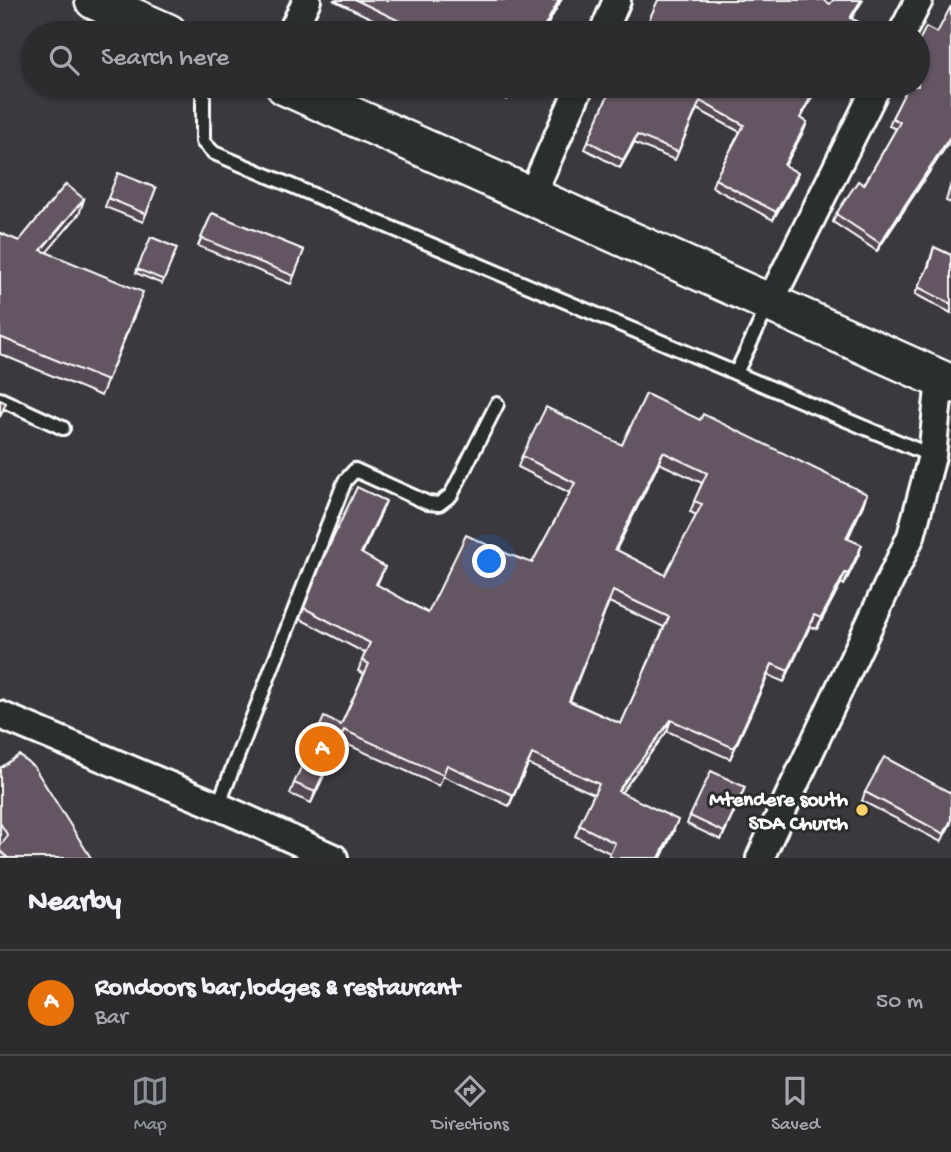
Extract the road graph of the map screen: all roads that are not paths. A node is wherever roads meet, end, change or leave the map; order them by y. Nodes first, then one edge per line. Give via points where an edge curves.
1 (94, 0) edge
2 (307, 0) edge
3 (617, 0) edge
4 (919, 0) edge
5 (141, 21) edge
6 (297, 21) edge
7 (608, 21) edge
8 (908, 21) edge
9 (203, 98) edge
10 (312, 98) edge
11 (575, 98) edge
12 (871, 98) edge
13 (531, 197) junction
14 (769, 304) junction
15 (736, 373) junction
16 (946, 382) edge
17 (0, 399) edge
18 (497, 404) dead end
19 (63, 428) dead end
20 (932, 456) junction
21 (0, 715) edge
22 (218, 806) junction
23 (334, 858) edge
24 (760, 858) edge

1 - 5 main road
2 - 6 street
3 - 7 street
4 - 8 street
9 - 15 lane via 203,142 214,153
10 - 13 main road
11 - 13 street
12 - 14 street
13 - 14 main road
14 - 15 lane
14 - 16 main road
15 - 20 lane
16 - 20 street
17 - 19 lane
18 - 22 lane via 452,495 439,504 355,470 345,481
20 - 24 street via 911,536
21 - 22 street
22 - 23 street

